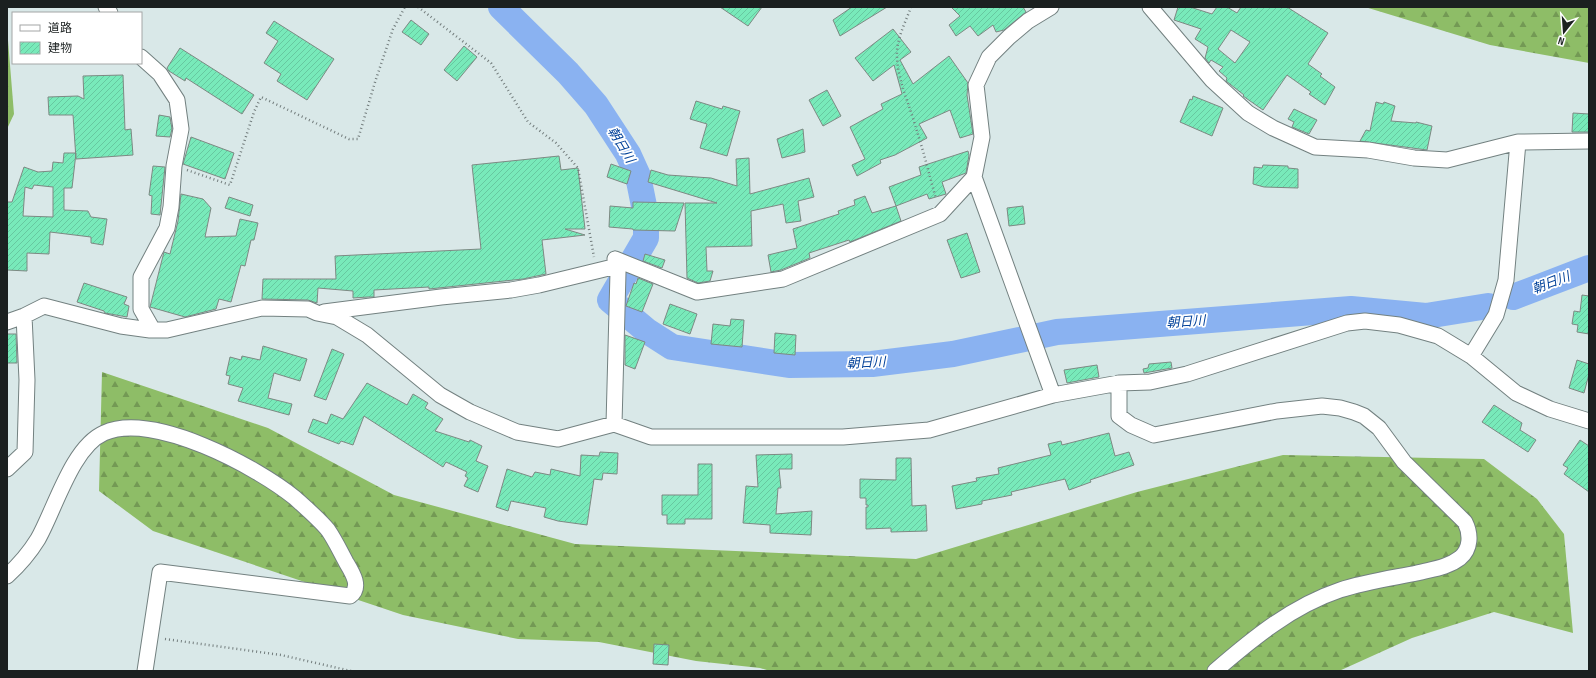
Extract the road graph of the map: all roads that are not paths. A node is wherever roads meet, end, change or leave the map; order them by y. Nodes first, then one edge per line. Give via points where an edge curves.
1 (1051, 7) edge
2 (1150, 7) edge
3 (142, 57) edge
4 (1589, 141) edge
5 (1518, 142) junction
6 (974, 177) junction
7 (617, 266) junction
8 (317, 312) junction
9 (24, 316) junction
10 (7, 322) edge
11 (153, 330) junction
12 (1470, 356) junction
13 (1119, 383) junction
14 (1053, 395) junction
15 (1589, 421) edge
16 (614, 424) junction
17 (7, 469) edge
18 (7, 576) edge
19 (145, 671) edge
20 (1215, 671) edge

1 - 6 street via 1009,36 989,58 976,85 982,136
2 - 5 street via 1212,80 1248,112 1273,128 1315,147 1368,150 1414,158 1447,160
3 - 11 street via 160,74 177,100 181,129 167,228 141,277 140,309
4 - 5 street
5 - 12 street via 1506,280 1496,315
6 - 7 street via 940,214 783,279 697,292 615,259
6 - 14 street
7 - 8 street via 511,290
7 - 16 street
8 - 11 street via 308,308 262,308 168,330
8 - 16 street via 337,317 367,335 440,394 470,412 517,432 558,439
9 - 10 street
9 - 11 street via 44,306 122,326
9 - 17 street via 27,380 25,452
12 - 13 street via 1438,336 1399,325 1365,321 1347,323 1187,374 1150,382
12 - 15 street via 1516,393 1550,409
13 - 14 street
13 - 20 street via 1119,416 1131,425 1154,435 1278,411 1322,406 1340,408 1364,416 1379,428 1408,466 1465,522 1469,531 1470,540 1465,553 1450,565 1340,590 1316,600 1272,625
14 - 16 street via 929,430 843,437 651,437
18 - 19 street via 38,538 82,451 103,433 117,429 150,429 198,443 258,472 296,499 327,530 355,581 355,592 350,596 160,572

